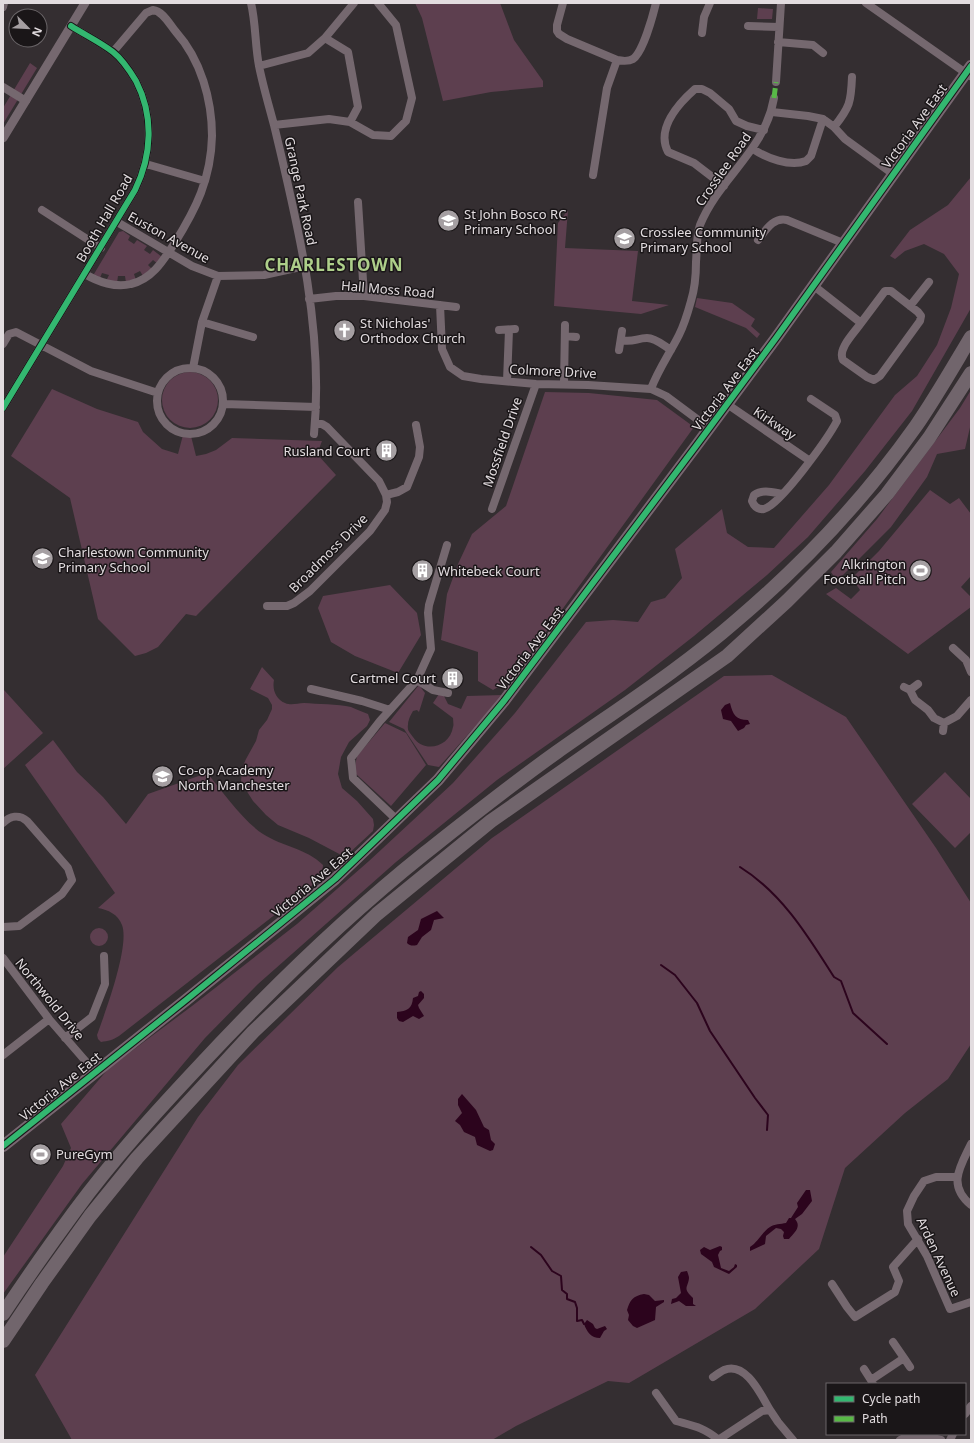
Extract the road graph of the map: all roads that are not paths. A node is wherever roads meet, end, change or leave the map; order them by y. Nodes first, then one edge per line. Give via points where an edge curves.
1 (4, 3) edge
2 (85, 3) edge
3 (354, 3) edge
4 (378, 3) edge
5 (564, 3) edge
6 (656, 3) edge
7 (710, 3) edge
8 (781, 3) edge
9 (866, 3) edge
10 (254, 4) edge
11 (3, 7) edge
12 (71, 26) junction
13 (748, 26) dead end
14 (779, 27) junction
15 (702, 34) dead end
16 (325, 38) junction
17 (778, 42) junction
18 (114, 52) junction
19 (823, 54) dead end
20 (617, 60) junction
21 (259, 66) junction
22 (969, 72) edge
23 (852, 78) dead end
24 (776, 82) dead end
25 (3, 87) edge
26 (774, 98) dead end
27 (26, 101) junction
28 (772, 112) junction
29 (823, 119) junction
30 (350, 122) junction
31 (274, 125) junction
32 (834, 127) junction
33 (764, 130) junction
34 (3, 138) edge
35 (753, 149) junction
36 (146, 164) junction
37 (894, 174) junction
38 (593, 175) dead end
39 (205, 181) junction
40 (724, 186) junction
41 (358, 202) dead end
42 (42, 210) dead end
43 (117, 222) junction
44 (758, 240) dead end
45 (843, 244) junction
46 (101, 248) junction
47 (168, 253) junction
48 (305, 266) junction
49 (85, 274) junction
50 (218, 276) junction
51 (929, 282) dead end
52 (814, 286) junction
53 (364, 296) junction
54 (310, 299) junction
55 (440, 305) junction
56 (910, 306) junction
57 (456, 307) dead end
58 (202, 322) junction
59 (862, 323) junction
60 (565, 325) dead end
61 (499, 330) dead end
62 (622, 331) dead end
63 (565, 336) junction
64 (253, 337) dead end
65 (576, 337) dead end
66 (971, 337) edge
67 (621, 340) junction
68 (3, 344) edge
69 (41, 345) junction
70 (619, 350) dead end
71 (671, 350) junction
72 (193, 368) junction
73 (971, 373) edge
74 (507, 381) junction
75 (536, 384) junction
76 (564, 384) junction
77 (651, 389) junction
78 (158, 394) junction
79 (811, 399) dead end
80 (224, 404) junction
81 (727, 404) junction
82 (316, 407) junction
83 (3, 408) edge
84 (315, 424) junction
85 (416, 425) dead end
86 (709, 428) junction
87 (314, 434) dead end
88 (810, 461) junction
89 (782, 494) dead end
90 (386, 495) junction
91 (492, 509) dead end
92 (447, 545) dead end
93 (267, 606) dead end
94 (954, 648) dead end
95 (969, 657) edge
96 (971, 672) edge
97 (417, 680) junction
98 (918, 684) dead end
99 (311, 689) dead end
100 (448, 693) dead end
101 (971, 700) edge
102 (390, 710) junction
103 (397, 820) junction
104 (3, 823) edge
105 (3, 927) edge
106 (104, 956) dead end
107 (3, 960) edge
108 (49, 1019) junction
109 (65, 1038) junction
110 (3, 1055) edge
111 (95, 1072) junction
112 (971, 1144) edge
113 (3, 1146) edge
114 (957, 1178) junction
115 (971, 1205) edge
116 (918, 1239) junction
117 (832, 1284) dead end
118 (971, 1302) edge
119 (3, 1314) edge
120 (3, 1341) edge
121 (894, 1342) dead end
122 (904, 1358) junction
123 (910, 1367) dead end
124 (864, 1369) dead end
125 (713, 1377) dead end
126 (872, 1382) edge
127 (656, 1393) dead end
128 (770, 1410) junction
129 (901, 1438) edge
130 (719, 1440) edge
131 (792, 1440) edge
132 (941, 1440) edge

1 - 11 street
2 - 12 street
3 - 16 street
4 - 30 street via 396,24 412,98 406,121 391,136 372,135
5 - 20 street via 557,25 559,34
6 - 20 street via 645,39 634,58 627,61
7 - 15 street via 704,16
8 - 14 street
9 - 22 street
10 - 21 street, Grange Park Road
12 - 18 street, Booth Hall Road
12 - 27 street
13 - 14 street
14 - 17 street
16 - 21 street via 308,53
16 - 30 street via 348,52 358,107
17 - 19 street via 813,45
17 - 24 street
18 - 36 street, Booth Hall Road via 133,76 145,102 149,142
18 - 39 street via 146,13 152,10 161,14 180,36 192,56 209,98 212,137
20 - 38 street via 607,88
21 - 31 street, Grange Park Road
22 - 37 main road, Victoria Ave East
23 - 32 street via 848,108
25 - 27 street
26 - 28 street, Crosslee Road
27 - 34 street
28 - 29 street
28 - 33 street, Crosslee Road
29 - 32 street
29 - 35 street via 811,156 806,161 771,159
30 - 31 street via 329,119
31 - 48 street, Grange Park Road
32 - 37 street via 845,139
33 - 35 street, Crosslee Road
33 - 40 street via 736,121 729,109 702,89 695,89 670,118 664,134 664,145 668,152 694,163
35 - 40 street, Crosslee Road
36 - 39 street
36 - 43 street, Booth Hall Road
37 - 45 main road, Victoria Ave East
39 - 47 street via 197,205
40 - 71 street, Crosslee Road via 707,210 700,227 693,294 680,334
41 - 53 street
42 - 46 street
43 - 46 street, Booth Hall Road
43 - 47 street, Euston Avenue
44 - 45 street via 774,221 781,219
45 - 52 main road, Victoria Ave East
46 - 49 street, Booth Hall Road
47 - 49 street via 150,275 132,284 119,286
47 - 50 street, Euston Avenue
48 - 50 street, Euston Avenue via 264,275
48 - 54 street, Grange Park Road
49 - 69 street, Booth Hall Road
50 - 58 street
51 - 56 street
52 - 59 street
52 - 81 main road, Victoria Ave East
53 - 54 street, Hall Moss Road
53 - 55 street, Hall Moss Road
54 - 82 street, Grange Park Road via 315,352
55 - 57 street, Hall Moss Road
55 - 74 street, Colmore Drive via 442,350 450,367 463,376
56 - 59 street via 891,292 885,291
56 - 59 street via 920,314 920,321 880,376 874,380 841,358 843,348
58 - 64 street
58 - 72 street
60 - 63 street
61 - 74 street via 512,330
62 - 67 street
63 - 65 street
63 - 76 street
66 - 119 highway via 915,427 872,483 823,539 780,582 692,656 483,807 422,856 318,946 242,1020 124,1149 76,1209
67 - 70 street
67 - 71 street via 633,342 649,338
68 - 69 street via 14,332
69 - 78 street via 91,372
69 - 83 street, Booth Hall Road
71 - 77 street, Crosslee Road
72 - 78 street via 169,375
72 - 80 street via 204,371 216,380 222,390
73 - 120 highway via 929,438 886,494 836,552 733,651 492,821 377,914 254,1032 137,1158 99,1204
74 - 75 street, Colmore Drive
75 - 76 street, Colmore Drive
75 - 91 street, Mossfield Drive
76 - 77 street, Colmore Drive
77 - 86 street, Colmore Drive via 666,396
78 - 80 street via 160,416 173,430 184,434 196,434 208,429 217,421
79 - 88 street via 835,415 837,421
80 - 82 street
81 - 86 main road, Victoria Ave East
81 - 88 street, Kirkway
82 - 84 street, Grange Park Road
84 - 87 street, Grange Park Road
84 - 90 street via 327,428 379,481
85 - 90 street via 420,447 407,487 403,491
86 - 103 main road, Victoria Ave East via 504,701 438,780
88 - 89 street
90 - 93 street, Broadmoss Drive via 385,510 370,531 310,591 294,604
92 - 97 street via 429,605 431,649
94 - 95 street
95 - 96 street
97 - 100 street via 433,690
97 - 102 street
98 - 101 street via 907,688 915,700 944,727
99 - 102 street
102 - 103 street via 351,758 353,778
103 - 111 main road, Victoria Ave East via 335,879
104 - 105 street via 13,817 27,821 68,868 72,880 62,894 19,926
106 - 109 street via 105,984 92,1018
107 - 108 street, Northwold Drive
108 - 109 street, Northwold Drive
108 - 110 street
109 - 111 street, Northwold Drive
111 - 113 main road, Victoria Ave East
112 - 114 street
114 - 115 street via 961,1196
114 - 116 street, Arden Avenue via 936,1177 924,1181 914,1196 907,1211 908,1224
116 - 117 street via 893,1267 899,1281 895,1292 856,1317
116 - 118 street, Arden Avenue via 950,1309
121 - 122 street
122 - 123 street
122 - 126 street
124 - 126 street
125 - 128 street via 724,1370 736,1368 752,1381
127 - 130 street via 676,1421 707,1430
128 - 130 street via 762,1411
128 - 131 street
129 - 132 street via 917,1436

